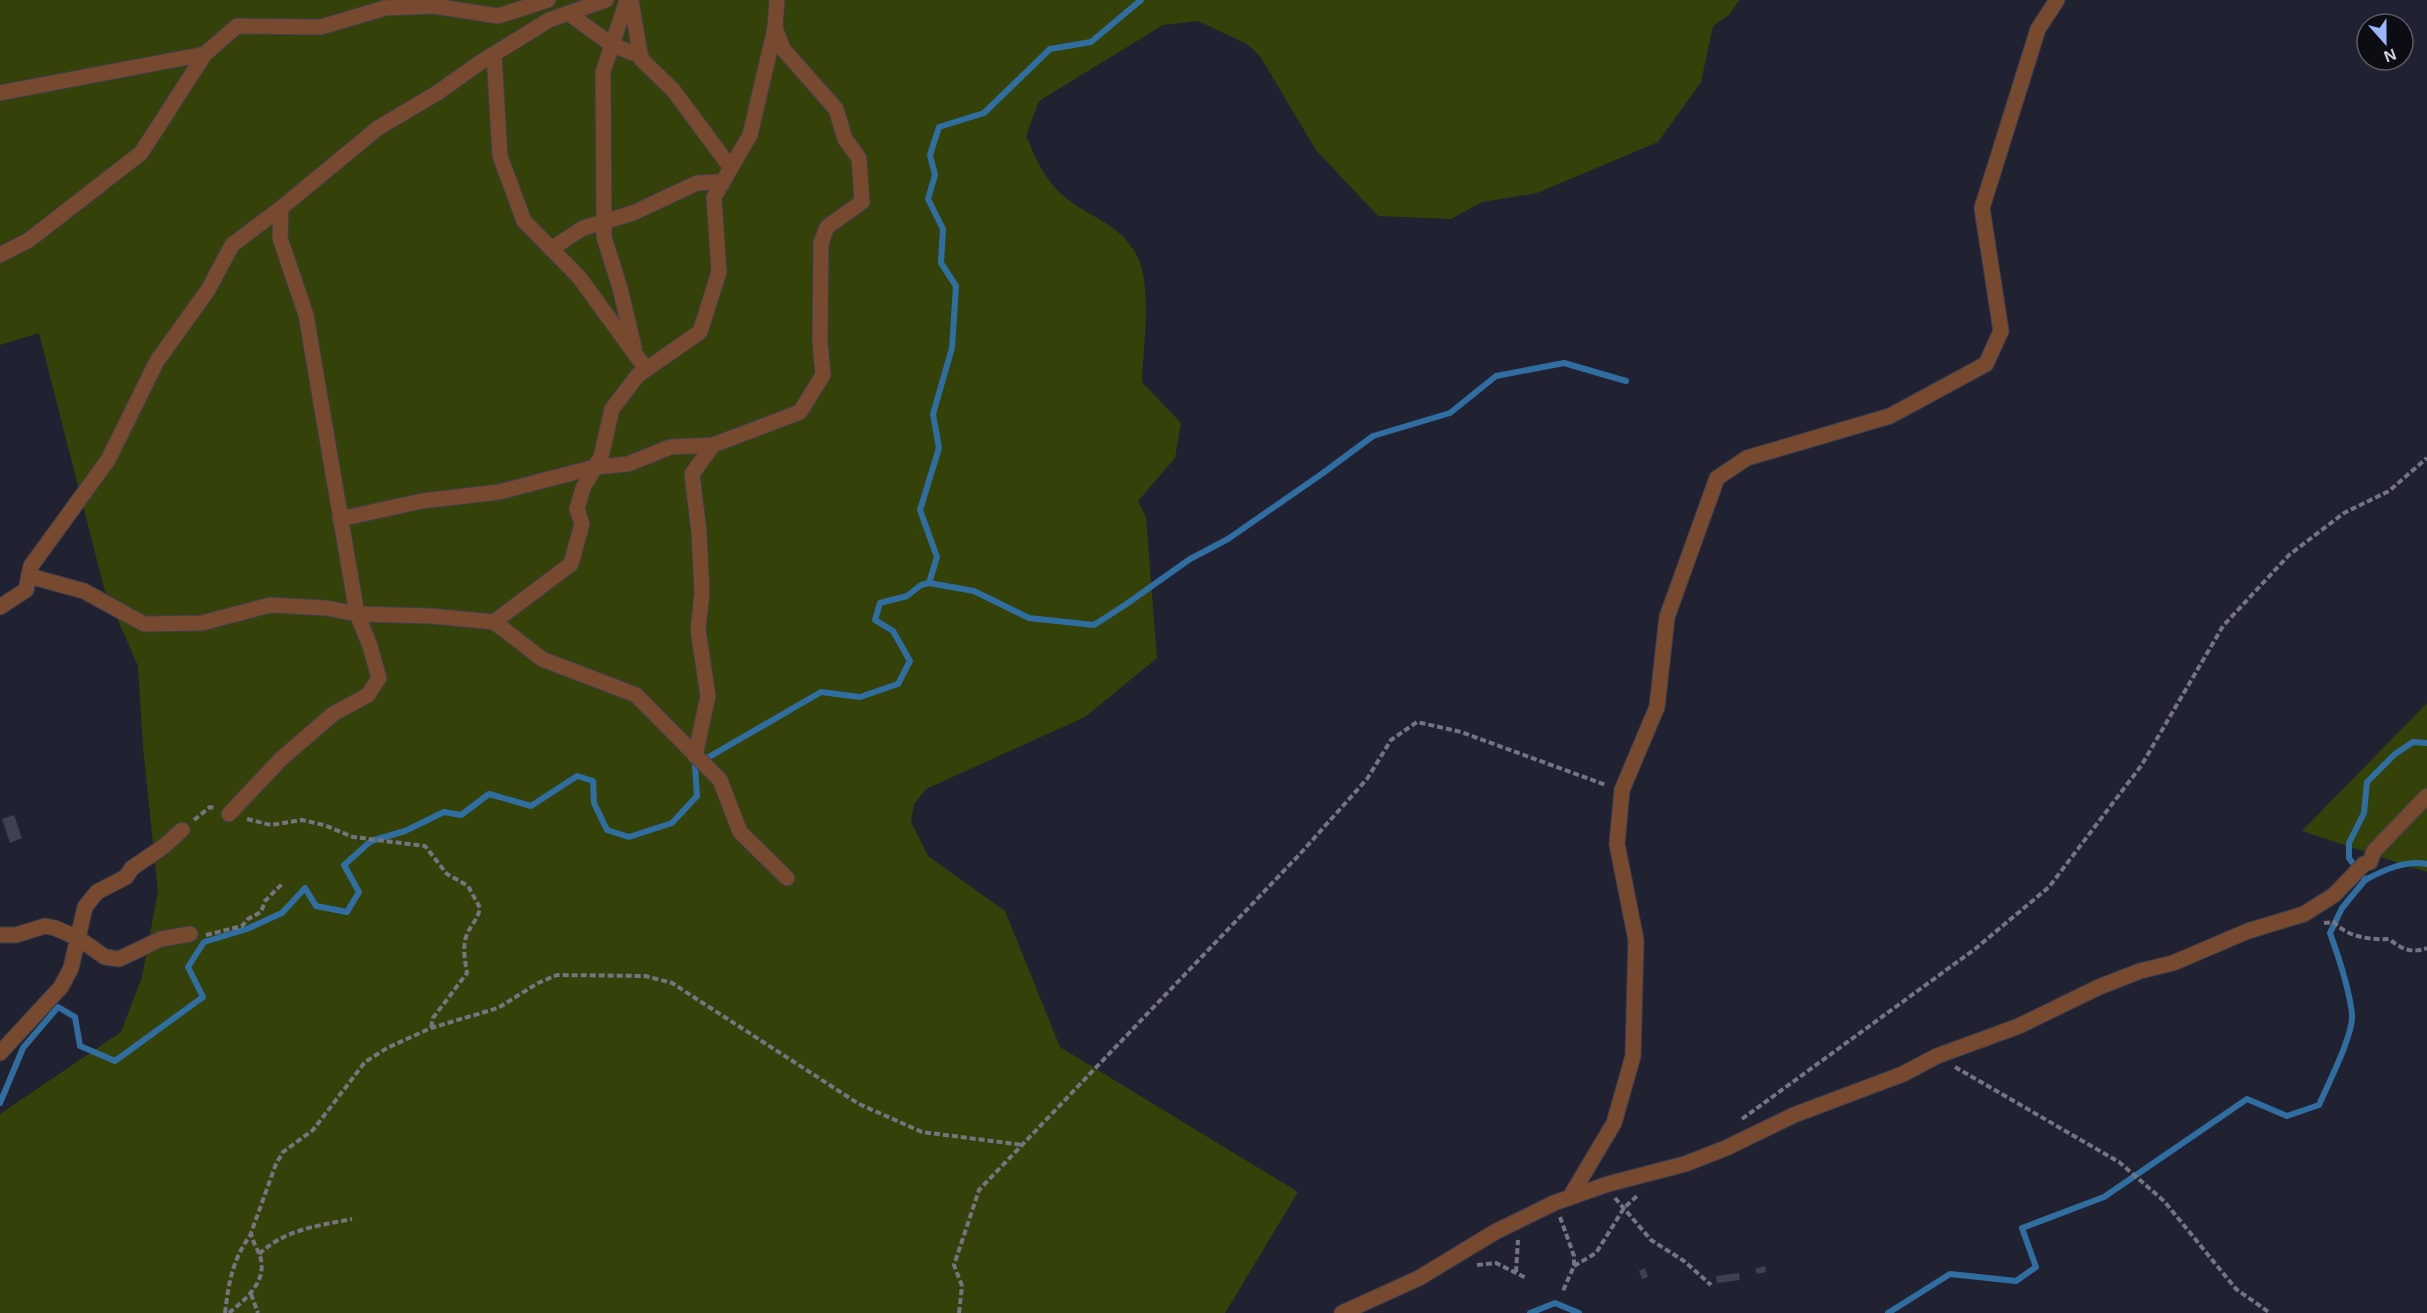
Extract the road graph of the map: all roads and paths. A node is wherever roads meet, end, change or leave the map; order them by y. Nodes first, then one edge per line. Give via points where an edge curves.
1 (548, 0) edge
2 (606, 0) edge
3 (629, 0) edge
4 (777, 0) edge
5 (2057, 0) edge
6 (568, 13) junction
7 (775, 28) junction
8 (612, 45) junction
9 (205, 54) junction
10 (494, 54) junction
11 (640, 56) junction
12 (0, 93) edge
13 (731, 168) junction
14 (722, 184) junction
15 (281, 208) junction
16 (604, 224) junction
17 (552, 249) junction
18 (0, 255) edge
19 (635, 353) junction
20 (646, 369) junction
21 (713, 445) junction
22 (2427, 458) edge
23 (595, 467) junction
24 (340, 519) junction
25 (29, 576) junction
26 (0, 607) edge
27 (357, 614) junction
28 (494, 622) junction
29 (695, 756) junction
30 (1622, 790) junction
31 (2427, 796) edge
32 (229, 814) junction
33 (182, 830) joint
34 (787, 878) dead end
35 (283, 883) dead end
36 (2297, 916) junction
37 (190, 934) joint
38 (0, 935) edge
39 (78, 938) junction
40 (2427, 948) edge
41 (431, 1028) junction
42 (0, 1053) edge
43 (1937, 1056) junction
44 (1740, 1120) dead end
45 (1023, 1145) junction
46 (1660, 1170) junction
47 (1600, 1187) junction
48 (1570, 1197) junction
49 (1554, 1203) junction
50 (1624, 1208) junction
51 (1520, 1218) junction
52 (352, 1219) dead end
53 (252, 1233) junction
54 (259, 1254) junction
55 (1446, 1261) junction
56 (1574, 1266) junction
57 (1516, 1272) junction
58 (1526, 1278) dead end
59 (1711, 1285) dead end
60 (1562, 1293) dead end
61 (251, 1294) junction
62 (227, 1313) edge
63 (258, 1313) edge
64 (959, 1313) edge
65 (1342, 1313) edge
66 (2270, 1313) edge

1 - 9 street via 498,16 434,6 385,8 321,27 237,26
2 - 6 street
3 - 8 street
3 - 11 street
4 - 7 street
5 - 30 street via 2038,29 1982,208 2001,331 1986,364 1890,416 1747,458 1717,478 1667,617 1657,706
6 - 8 street
6 - 10 street via 549,20
7 - 13 street via 750,135
7 - 21 street via 783,49 836,109 845,139 859,158 862,202 826,227 821,243 823,375 800,412
8 - 11 street
8 - 16 street via 603,72
9 - 12 street
9 - 18 street via 141,153 29,240
10 - 15 street via 378,128
10 - 17 street via 500,156 524,221
11 - 13 street via 673,90
13 - 14 street
14 - 16 street via 697,183
14 - 20 street via 714,197 718,272 700,332
15 - 24 street via 280,238 306,315
15 - 25 street via 231,245 208,290 157,361 108,460 31,566
16 - 17 street via 583,228
16 - 19 street via 604,237
17 - 19 street via 579,277
19 - 20 street
20 - 23 street via 612,409
21 - 23 street via 670,447 628,464
21 - 29 street via 692,474 702,593 698,630 708,696
22 - 44 path via 2389,491 2344,513 2289,555 2223,627 2141,766 2049,887 1975,949
23 - 24 street via 500,492 422,501
23 - 28 street via 577,509 582,525 571,564
24 - 27 street
25 - 26 street via 26,590
25 - 27 street via 84,591 144,624 202,623 270,605
27 - 28 street
27 - 32 street via 379,678 368,695 333,714
28 - 29 street via 542,659 636,694
29 - 34 street via 720,780 740,832
30 - 45 path via 1461,732 1417,722 1391,740 1367,779 1307,847
30 - 48 street via 1617,844 1636,940 1634,1056 1614,1123
31 - 36 street via 2334,895
32 - 33 path via 210,807
32 - 41 path via 271,825 302,819 353,837 425,846 447,874 468,886 480,908 464,947 467,973 433,1018
33 - 39 street via 132,868 126,877 112,882 90,899
35 - 37 path via 261,912 242,926 201,936
36 - 40 path via 2304,924 2334,922 2340,930 2372,940 2389,939 2400,948 2415,952
36 - 43 street via 2098,987 2019,1026
37 - 39 street via 161,939 119,959 105,957
38 - 39 street via 16,935 45,926
39 - 42 street via 62,987
41 - 45 path via 498,1008 557,975 645,976 672,983 859,1104 922,1132
41 - 53 path via 365,1062 313,1130 283,1152
43 - 46 street via 1903,1074 1794,1115 1726,1148
43 - 66 path via 2119,1161 2164,1201 2236,1289
45 - 64 path via 980,1190 954,1265 962,1286
46 - 47 street
46 - 50 path
47 - 48 street
47 - 50 path
48 - 49 street
49 - 51 street
49 - 56 path via 1566,1229
50 - 56 path via 1596,1252
50 - 59 path via 1651,1240
51 - 55 street
51 - 57 path
52 - 54 path via 280,1237
53 - 54 path
53 - 62 path via 238,1251 230,1275
54 - 61 path via 262,1265
55 - 57 path via 1467,1266 1496,1263
55 - 65 street via 1419,1278
56 - 60 path
57 - 58 path
61 - 62 path
61 - 63 path

